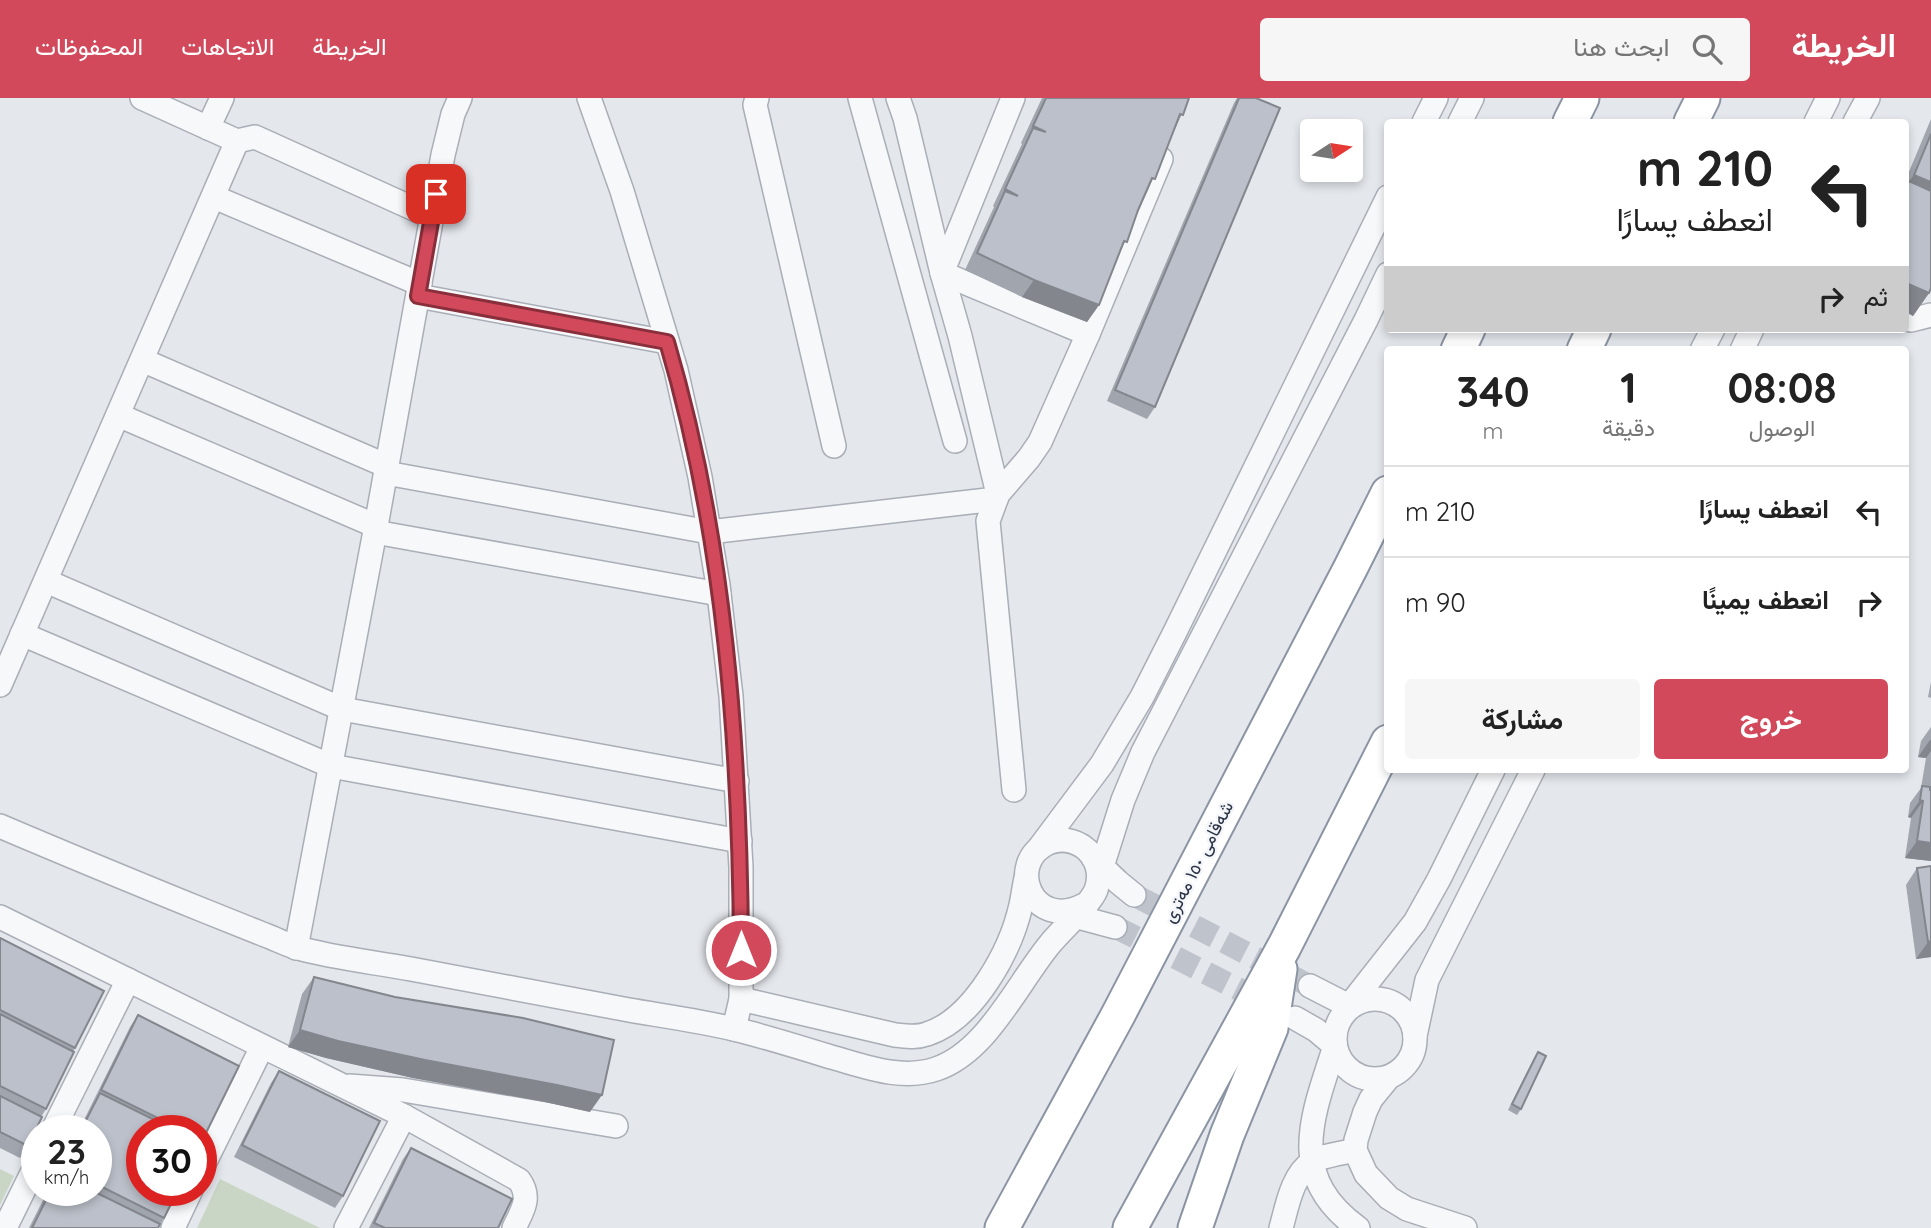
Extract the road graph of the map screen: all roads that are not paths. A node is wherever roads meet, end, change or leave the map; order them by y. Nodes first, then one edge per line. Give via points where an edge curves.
1 (142, 98) edge
2 (222, 98) edge
3 (460, 98) edge
4 (589, 98) edge
5 (757, 98) edge
6 (860, 98) edge
7 (898, 98) edge
8 (1013, 98) edge
9 (1436, 98) edge
10 (1472, 98) edge
11 (1582, 98) edge
12 (1703, 98) edge
13 (1828, 98) edge
14 (1868, 98) edge
15 (1426, 119) edge
16 (1462, 119) edge
17 (1572, 119) edge
18 (1693, 119) edge
19 (1818, 119) edge
20 (1857, 119) edge
21 (208, 128) junction
22 (1171, 135) edge
23 (237, 141) junction
24 (214, 197) junction
25 (1384, 205) edge
26 (432, 217) junction
27 (942, 273) junction
28 (1384, 282) edge
29 (419, 290) junction
30 (1931, 315) edge
31 (1909, 319) edge
32 (1088, 334) junction
33 (667, 342) junction
34 (142, 360) junction
35 (118, 415) junction
36 (956, 441) dead end
37 (834, 446) dead end
38 (386, 470) junction
39 (997, 496) junction
40 (1384, 501) edge
41 (376, 529) junction
42 (709, 532) junction
43 (46, 581) junction
44 (719, 594) junction
45 (22, 635) junction
46 (0, 685) edge
47 (342, 709) junction
48 (1384, 750) edge
49 (331, 766) junction
50 (1492, 773) edge
51 (1531, 773) edge
52 (737, 781) junction
53 (1014, 790) dead end
54 (0, 826) edge
55 (740, 841) junction
56 (1038, 850) junction
57 (1098, 867) junction
58 (1027, 872) junction
59 (1134, 895) tunnel mouth
60 (1074, 911) junction
61 (0, 917) edge
62 (1115, 927) tunnel mouth
63 (1284, 947) junction
64 (296, 948) junction
65 (128, 980) junction
66 (1310, 986) tunnel mouth
67 (741, 999) junction
68 (1349, 1006) junction
69 (1295, 1018) dead end
70 (734, 1029) junction
71 (1415, 1036) junction
72 (262, 1046) junction
73 (1335, 1046) junction
74 (1389, 1077) junction
75 (326, 1078) junction
76 (60, 1115) edge
77 (404, 1116) junction
78 (616, 1126) dead end
79 (217, 1137) edge
80 (1355, 1150) junction
81 (1312, 1161) junction
82 (21, 1196) edge
83 (183, 1206) edge
84 (5, 1228) edge
85 (173, 1228) edge
86 (346, 1228) edge
87 (514, 1228) edge
88 (1002, 1228) edge
89 (1130, 1228) edge
90 (1195, 1228) edge
91 (1280, 1228) edge
92 (1359, 1228) edge
93 (1465, 1228) edge

1 - 21 street
2 - 21 street
3 - 26 street
4 - 33 street
5 - 37 street
6 - 36 street
7 - 27 street
8 - 27 street
9 - 15 street
10 - 16 street
11 - 17 highway
12 - 18 highway
13 - 19 street
14 - 20 street
21 - 23 street
22 - 32 street
23 - 24 street
23 - 26 street via 255,137
24 - 29 street
24 - 34 street
25 - 56 street via 1142,697 1102,764
26 - 29 street
27 - 32 street
27 - 39 street
28 - 57 street via 1143,752
29 - 33 street
29 - 38 street
30 - 31 street
32 - 39 street via 1040,442
33 - 42 street
34 - 35 street
34 - 38 street
35 - 41 street
35 - 43 street
38 - 41 street
38 - 42 street
39 - 42 street
39 - 53 street via 988,521 989,540
40 - 88 highway, شەقامی ١٥٠ مەتری via 1118,1016
41 - 44 street
41 - 47 street
42 - 44 street
43 - 45 street
43 - 47 street
44 - 52 street
45 - 46 street
45 - 49 street
47 - 49 street
47 - 52 street
48 - 63 highway
49 - 55 street
49 - 64 street
50 - 68 street via 1415,922
51 - 71 street via 1427,980
52 - 55 street
54 - 64 street
55 - 67 street
56 - 57 street via 1047,843 1068,840 1088,850
56 - 58 street
57 - 59 street
57 - 60 street via 1093,897
58 - 60 street via 1027,884 1040,905 1051,911
58 - 67 street via 1021,906 995,970 965,1009 934,1031 914,1037 895,1035
60 - 62 street
60 - 70 street via 975,1044 935,1069 915,1074 890,1072
61 - 65 street
63 - 89 highway
63 - 90 highway via 1271,1028
64 - 70 street
65 - 72 street
65 - 76 street
66 - 68 street
67 - 70 street
68 - 71 street via 1368,999 1394,1003 1412,1022
68 - 73 street via 1337,1026
69 - 73 street
71 - 74 street via 1412,1056
72 - 75 street
72 - 79 street
73 - 74 street via 1354,1073 1365,1078
73 - 81 street via 1315,1108
74 - 80 street via 1371,1099
75 - 77 street
75 - 78 street via 342,1086 402,1090
77 - 86 street
77 - 87 street via 519,1180 526,1203
80 - 81 street
80 - 93 street via 1366,1174 1389,1198 1407,1209
81 - 91 street via 1294,1188
81 - 92 street via 1329,1202
82 - 84 street
83 - 85 street

